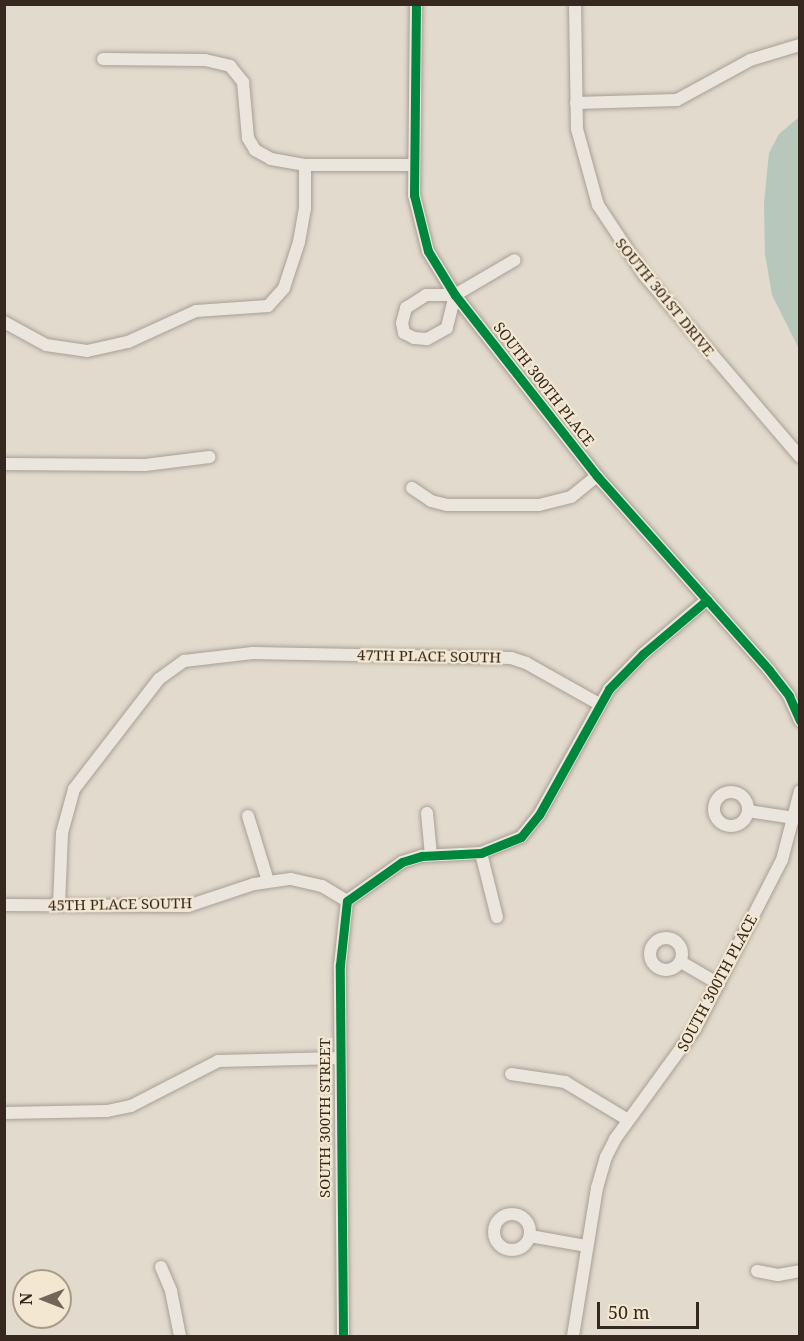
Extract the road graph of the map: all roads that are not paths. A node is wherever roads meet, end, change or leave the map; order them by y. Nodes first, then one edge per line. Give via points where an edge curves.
1 (416, 4) edge
2 (575, 4) edge
3 (800, 45) edge
4 (103, 59) dead end
5 (576, 103) junction
6 (305, 165) junction
7 (413, 165) junction
8 (515, 260) dead end
9 (455, 295) junction
10 (4, 322) edge
11 (210, 457) dead end
12 (800, 457) edge
13 (4, 465) edge
14 (597, 476) junction
15 (412, 488) dead end
16 (707, 600) junction
17 (599, 704) junction
18 (800, 721) edge
19 (800, 791) edge
20 (748, 811) dead end
21 (427, 813) dead end
22 (248, 816) dead end
23 (797, 819) edge
24 (481, 853) junction
25 (431, 855) junction
26 (268, 881) junction
27 (347, 901) junction
28 (4, 905) edge
29 (60, 905) junction
30 (497, 917) dead end
31 (681, 962) dead end
32 (719, 984) junction
33 (340, 1058) junction
34 (511, 1074) dead end
35 (4, 1113) edge
36 (628, 1120) junction
37 (530, 1236) dead end
38 (587, 1246) junction
39 (161, 1268) dead end
40 (757, 1271) dead end
41 (800, 1271) edge
42 (180, 1336) edge
43 (343, 1336) edge
44 (573, 1336) edge

1 - 7 street, SOUTH 300TH PLACE
2 - 5 street, SOUTH 301ST DRIVE
3 - 5 street via 750,60 669,102
4 - 6 street via 205,60 230,66 243,82 246,132 261,155
5 - 12 street, SOUTH 301ST DRIVE via 584,164 610,228 652,285
6 - 7 street
6 - 10 street via 305,209 299,242 284,288 268,306 196,311 128,342 87,351 46,345
7 - 9 street, SOUTH 300TH PLACE via 414,195 425,241
8 - 9 street
9 - 9 street via 426,295 406,308 404,333 427,339 447,328
9 - 14 street, SOUTH 300TH PLACE
11 - 13 street via 145,465
14 - 15 street via 571,497 539,505 447,505 431,501
14 - 16 street, SOUTH 300TH PLACE
16 - 17 street via 622,673
16 - 18 street, SOUTH 300TH PLACE via 789,696
17 - 24 street via 530,827 513,843
17 - 29 street, 47TH PLACE SOUTH via 526,663 499,657 253,653 196,658 171,669 150,690 68,800 62,833
19 - 23 street, SOUTH 300TH PLACE
20 - 23 street
21 - 25 street
22 - 26 street
23 - 32 street, SOUTH 300TH PLACE via 777,869
24 - 25 street
24 - 30 street
25 - 27 street via 402,862
26 - 27 street, 45TH PLACE SOUTH via 311,882
26 - 29 street, 45TH PLACE SOUTH via 188,906
27 - 33 street, SOUTH 300TH STREET via 341,926
28 - 29 street, 45TH PLACE SOUTH
31 - 32 street
32 - 36 street, SOUTH 300TH PLACE via 678,1056
33 - 35 street via 219,1060 132,1106 107,1111
33 - 43 street, SOUTH 300TH STREET
34 - 36 street via 565,1082
36 - 38 street, SOUTH 300TH PLACE via 601,1172
37 - 38 street
38 - 44 street, SOUTH 300TH PLACE
39 - 42 street via 171,1291
40 - 41 street via 778,1275

